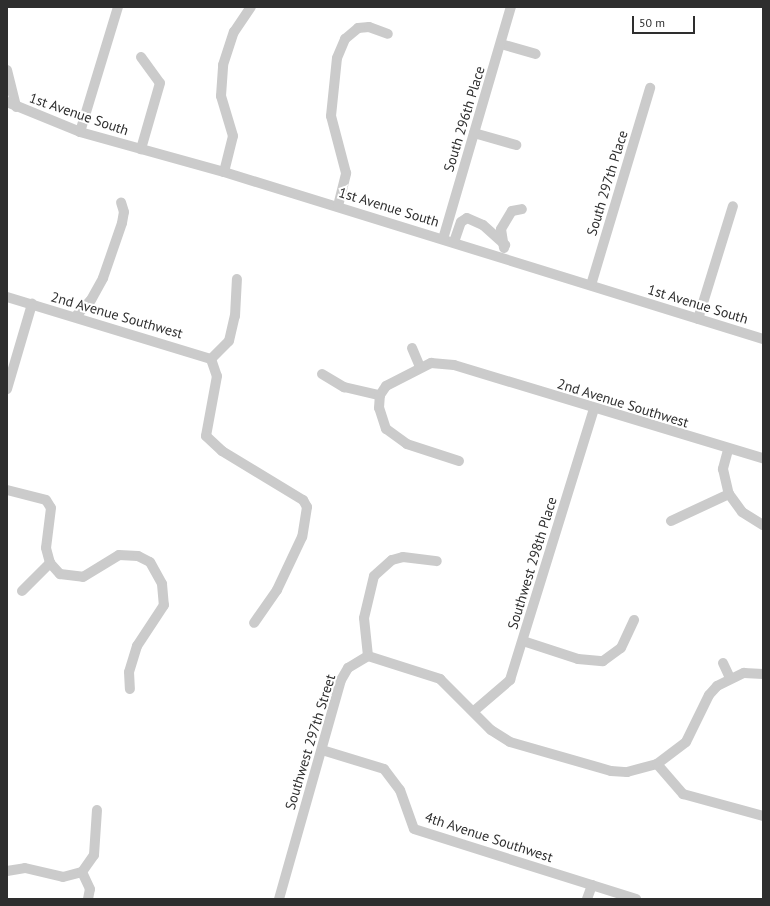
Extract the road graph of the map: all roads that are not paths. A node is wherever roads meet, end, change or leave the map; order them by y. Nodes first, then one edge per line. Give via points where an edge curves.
1 (118, 7) edge
2 (251, 7) edge
3 (511, 7) edge
4 (388, 34) dead end
5 (501, 44) junction
6 (536, 54) dead end
7 (141, 57) dead end
8 (7, 70) edge
9 (650, 88) dead end
10 (7, 102) edge
11 (16, 107) junction
12 (80, 132) junction
13 (474, 133) junction
14 (516, 145) dead end
15 (141, 149) junction
16 (224, 172) junction
17 (121, 202) dead end
18 (338, 206) junction
19 (733, 206) dead end
20 (522, 209) dead end
21 (443, 239) junction
22 (454, 242) junction
23 (505, 245) junction
24 (502, 257) junction
25 (237, 279) dead end
26 (591, 285) junction
27 (7, 297) edge
28 (32, 304) junction
29 (75, 317) junction
30 (698, 319) junction
31 (763, 339) edge
32 (412, 348) dead end
33 (213, 363) junction
34 (420, 367) junction
35 (322, 374) dead end
36 (7, 389) edge
37 (380, 395) junction
38 (594, 409) junction
39 (728, 450) junction
40 (763, 458) edge
41 (460, 460) dead end
42 (7, 490) edge
43 (729, 494) junction
44 (671, 521) dead end
45 (763, 526) edge
46 (437, 561) dead end
47 (50, 563) junction
48 (22, 591) dead end
49 (634, 620) dead end
50 (254, 623) dead end
51 (523, 641) junction
52 (368, 656) junction
53 (723, 664) dead end
54 (763, 674) edge
55 (730, 678) junction
56 (130, 689) dead end
57 (474, 711) junction
58 (322, 750) junction
59 (657, 764) junction
60 (97, 810) dead end
61 (763, 816) edge
62 (7, 870) edge
63 (82, 872) junction
64 (592, 884) junction
65 (88, 899) edge
66 (279, 899) edge
67 (587, 899) edge
68 (636, 899) edge

1 - 12 street
2 - 16 street via 229,42 222,74 221,96 233,136
3 - 5 street, South 296th Place
4 - 18 street via 369,27 358,28 345,39 337,58 331,116 346,173
5 - 6 street
5 - 13 street, South 296th Place
7 - 15 street via 160,83
8 - 11 street
9 - 26 street, South 297th Place
10 - 11 street, 1st Avenue South
11 - 12 street, 1st Avenue South
12 - 15 street, 1st Avenue South
13 - 14 street
13 - 21 street, South 296th Place
15 - 16 street, 1st Avenue South
16 - 18 street, 1st Avenue South
17 - 29 street via 124,212 122,223 103,278 91,300
18 - 21 street, 1st Avenue South
19 - 30 street
20 - 23 street via 512,211 501,229
21 - 22 street, 1st Avenue South
22 - 23 street via 461,222 467,218 483,225
22 - 24 street, 1st Avenue South
23 - 24 street
24 - 26 street, 1st Avenue South
25 - 33 street via 235,316 229,340
26 - 30 street, 1st Avenue South
27 - 28 street, 2nd Avenue Southwest
28 - 29 street, 2nd Avenue Southwest
28 - 36 street
29 - 33 street, 2nd Avenue Southwest
30 - 31 street, 1st Avenue South
32 - 34 street
33 - 50 street via 206,436 222,451 303,500 307,507 302,537 277,590
34 - 37 street, 2nd Avenue Southwest via 390,383
34 - 38 street, 2nd Avenue Southwest via 431,363 461,367
35 - 37 street via 344,387
37 - 41 street via 381,420 392,435 414,447
38 - 39 street, 2nd Avenue Southwest
38 - 51 street, Southwest 298th Place
39 - 40 street, 2nd Avenue Southwest
39 - 43 street via 723,469
42 - 47 street via 46,500 52,508 46,548
43 - 44 street
43 - 45 street via 742,512
46 - 52 street via 403,557 392,560 374,576 364,618
47 - 48 street
47 - 56 street via 60,574 83,577 118,555 144,557 162,584 164,605 137,646 129,672
49 - 51 street via 621,648 603,660 578,659
51 - 57 street, Southwest 298th Place via 510,680
52 - 57 street via 440,679
52 - 58 street, Southwest 297th Street via 348,668 341,680
53 - 55 street
54 - 55 street via 744,673
55 - 59 street via 708,695 686,742
57 - 59 street via 491,730 510,742 611,772 627,772
58 - 64 street, 4th Avenue Southwest via 384,769 400,790 414,829
58 - 66 street, Southwest 297th Street
59 - 61 street via 683,794
60 - 63 street via 94,855
62 - 63 street via 25,868 63,876
63 - 65 street via 90,889
64 - 67 street
64 - 68 street, 4th Avenue Southwest

